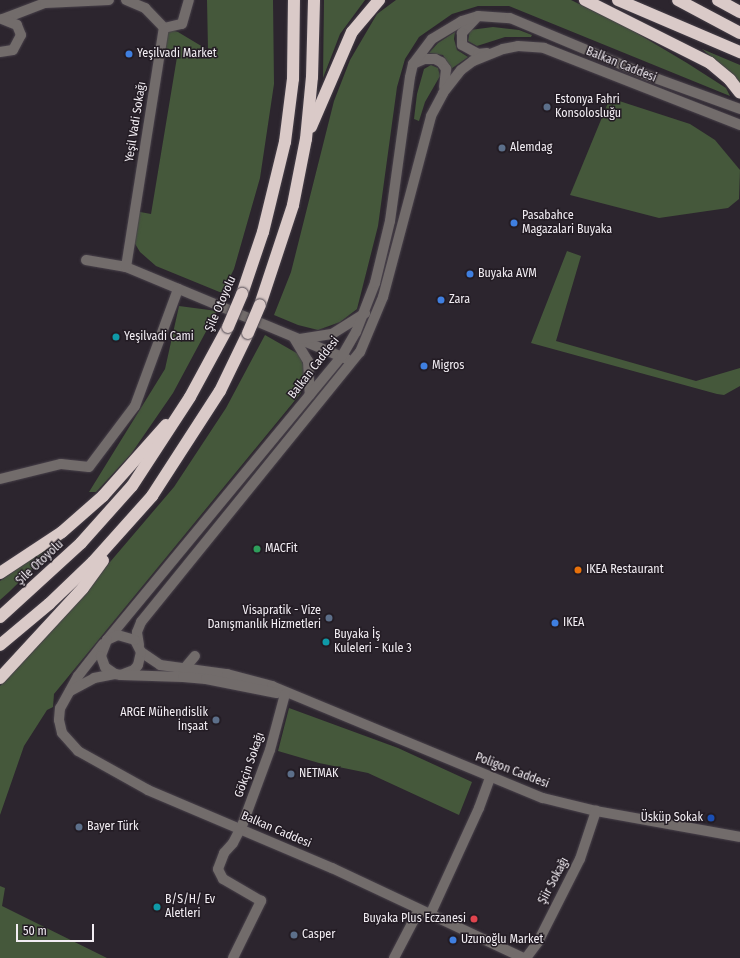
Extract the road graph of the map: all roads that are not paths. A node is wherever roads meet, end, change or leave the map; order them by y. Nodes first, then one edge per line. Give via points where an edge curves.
1 (109, 0) edge
2 (126, 0) edge
3 (189, 0) edge
4 (294, 0) edge
5 (314, 0) edge
6 (379, 0) edge
7 (586, 0) edge
8 (618, 0) edge
9 (678, 0) edge
10 (718, 0) edge
11 (740, 12) edge
12 (478, 16) junction
13 (1, 19) edge
14 (164, 28) junction
15 (740, 33) edge
16 (0, 52) edge
17 (740, 52) edge
18 (489, 53) junction
19 (413, 64) junction
20 (443, 93) junction
21 (740, 93) edge
22 (740, 109) edge
23 (740, 125) edge
24 (306, 139) junction
25 (86, 260) dead end
26 (126, 267) junction
27 (178, 288) junction
28 (365, 313) junction
29 (296, 338) junction
30 (342, 356) junction
31 (353, 362) junction
32 (310, 395) junction
33 (190, 397) junction
34 (0, 479) edge
35 (126, 527) junction
36 (0, 573) edge
37 (0, 617) edge
38 (105, 642) junction
39 (0, 645) edge
40 (140, 649) junction
41 (196, 656) dead end
42 (184, 669) junction
43 (118, 675) junction
44 (0, 678) edge
45 (285, 694) junction
46 (66, 695) junction
47 (490, 778) junction
48 (596, 811) junction
49 (240, 829) junction
50 (740, 837) edge
51 (419, 910) junction
52 (430, 915) junction
53 (233, 958) edge
54 (394, 958) edge
55 (524, 958) edge

1 - 13 street via 45,3
2 - 14 street via 145,8
3 - 14 street via 182,24
4 - 33 highway, Şile Otoyolu, bridge via 293,79 285,142 263,232 228,327
5 - 24 highway via 312,77
6 - 24 highway via 352,32
7 - 21 highway via 710,63 730,80
8 - 17 highway
9 - 15 highway
10 - 11 highway
12 - 18 street via 462,33 462,45 478,54
12 - 19 street, Balkan Caddesi via 448,28 432,39
12 - 22 street via 510,18 644,74
13 - 16 street via 17,25 20,35 13,50
14 - 26 street, Yeşil Vadi Sokağı
18 - 20 street via 461,70
18 - 23 street, Balkan Caddesi via 518,46 544,48
19 - 20 street via 424,59 441,62 446,69
19 - 28 street, Balkan Caddesi via 407,89 390,221
20 - 31 street via 431,116 383,297 370,333
24 - 35 highway, bridge via 293,206 260,305 248,332 220,391 200,425 152,496
25 - 26 street
26 - 27 street
27 - 29 street
27 - 34 street via 135,406 89,467 61,464
28 - 29 street via 336,332
28 - 30 street, Balkan Caddesi
29 - 30 street
29 - 32 street via 308,361
30 - 31 street
30 - 32 street, Balkan Caddesi
31 - 40 street via 141,622 137,632
32 - 38 street, Balkan Caddesi
33 - 36 highway via 103,496 62,532
33 - 37 highway, Şile Otoyolu via 136,481 105,517 56,568
35 - 39 highway via 53,600
35 - 44 highway via 83,588
38 - 40 street via 124,635
38 - 43 street via 102,662
38 - 46 street, Balkan Caddesi
40 - 42 street via 160,665
40 - 43 street via 140,658 134,670
41 - 42 street
42 - 45 street via 238,677 272,686
43 - 45 street via 206,679
43 - 46 street via 94,678
45 - 47 street, Poligon Caddesi
45 - 49 street, Gökçin Sokağı via 270,750
46 - 49 street, Balkan Caddesi via 59,720 62,733 78,751 148,790
47 - 48 street, Poligon Caddesi via 543,798
47 - 52 street
48 - 50 street, Poligon Caddesi
48 - 55 street, Şiir Sokağı via 580,859 538,942
49 - 51 street, Balkan Caddesi via 332,868
49 - 53 street, Gökçin Sokağı via 224,853 218,869 223,878 261,901
51 - 52 street, Balkan Caddesi
51 - 54 street
52 - 55 street, Balkan Caddesi

